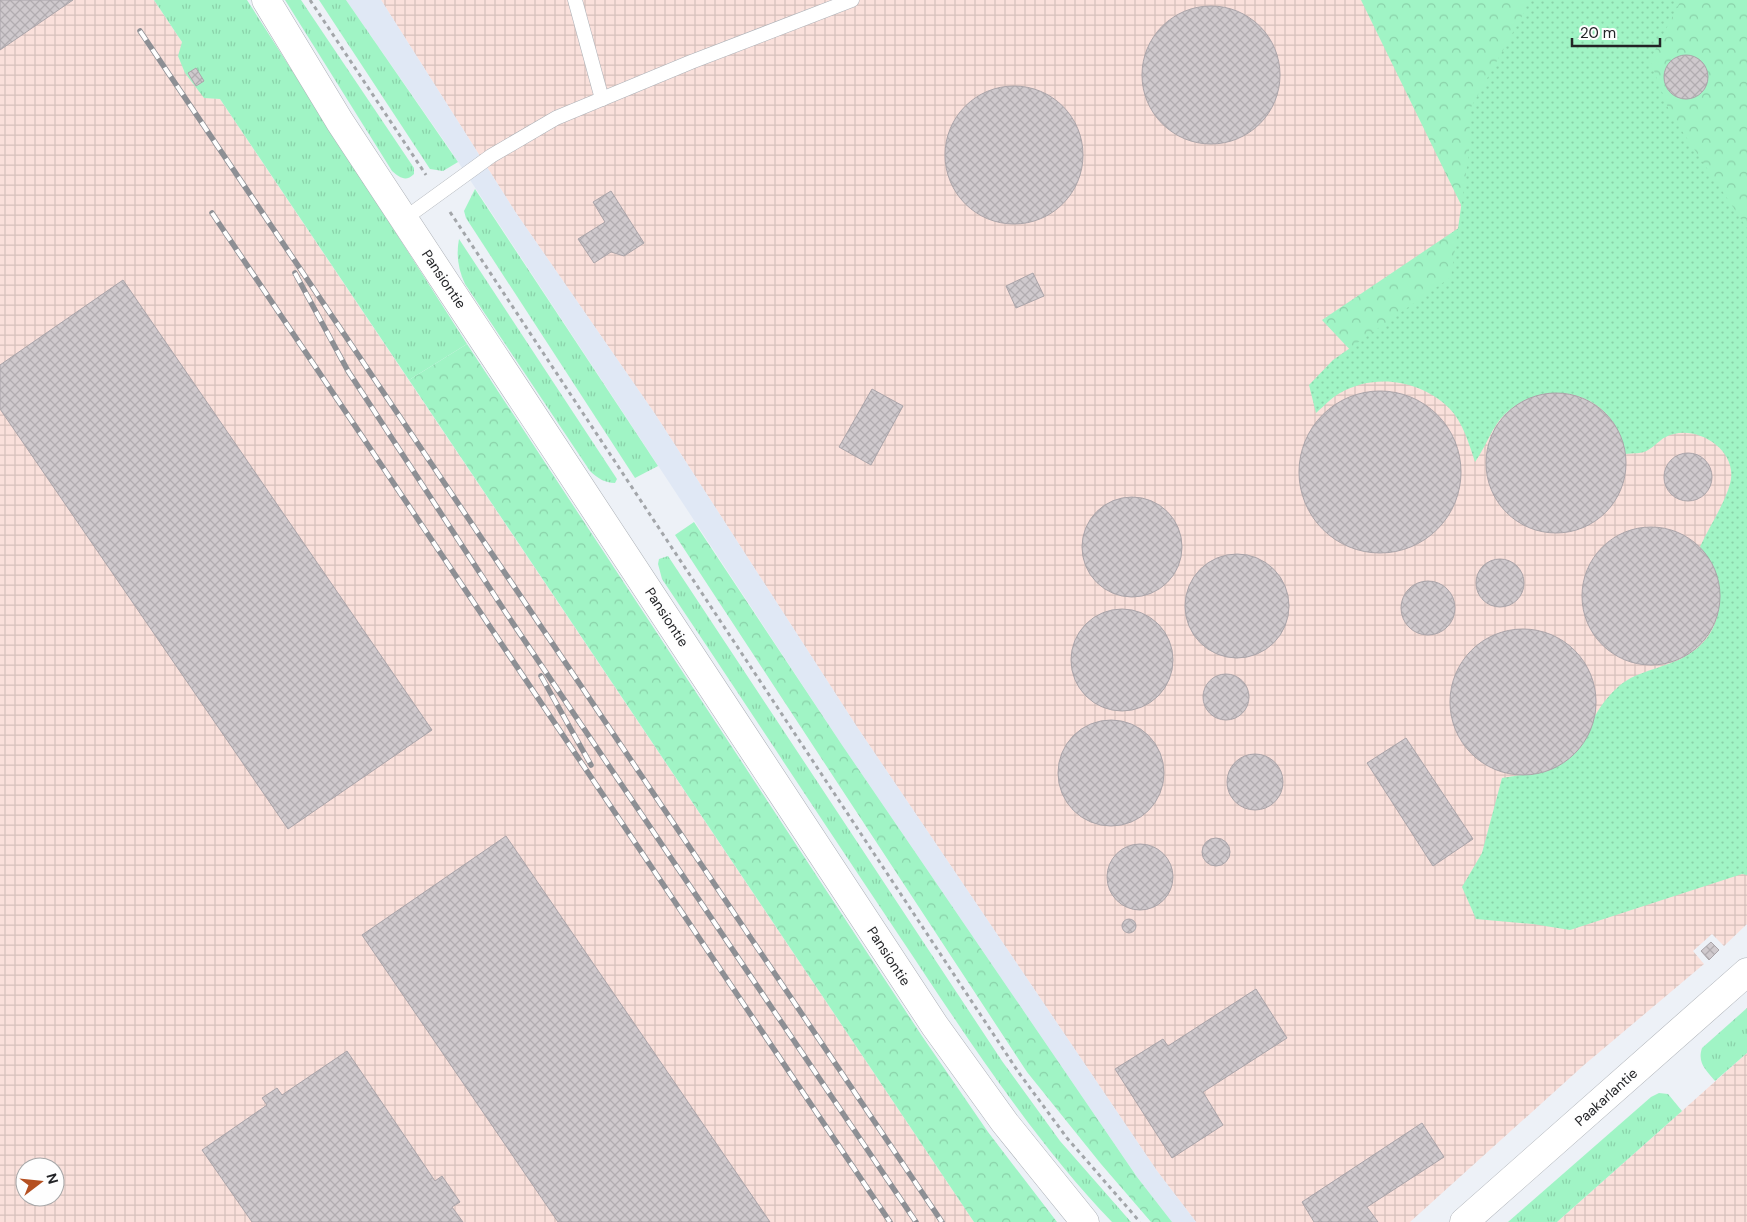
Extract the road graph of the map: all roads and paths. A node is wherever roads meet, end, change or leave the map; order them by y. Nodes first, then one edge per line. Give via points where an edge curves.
1 (266, 0) edge
2 (310, 0) edge
3 (575, 0) edge
4 (852, 0) edge
5 (602, 99) junction
6 (439, 194) junction
7 (404, 219) junction
8 (1747, 972) edge
9 (1086, 1222) edge
10 (1140, 1222) edge
11 (1464, 1222) edge

1 - 7 street, Pansiontie
2 - 6 path
3 - 5 lane
4 - 5 lane
5 - 6 lane via 556,118 491,156
6 - 7 lane
6 - 10 path via 1019,1073 1068,1138
7 - 9 street, Pansiontie via 935,1026
8 - 11 street, Paakarlantie

